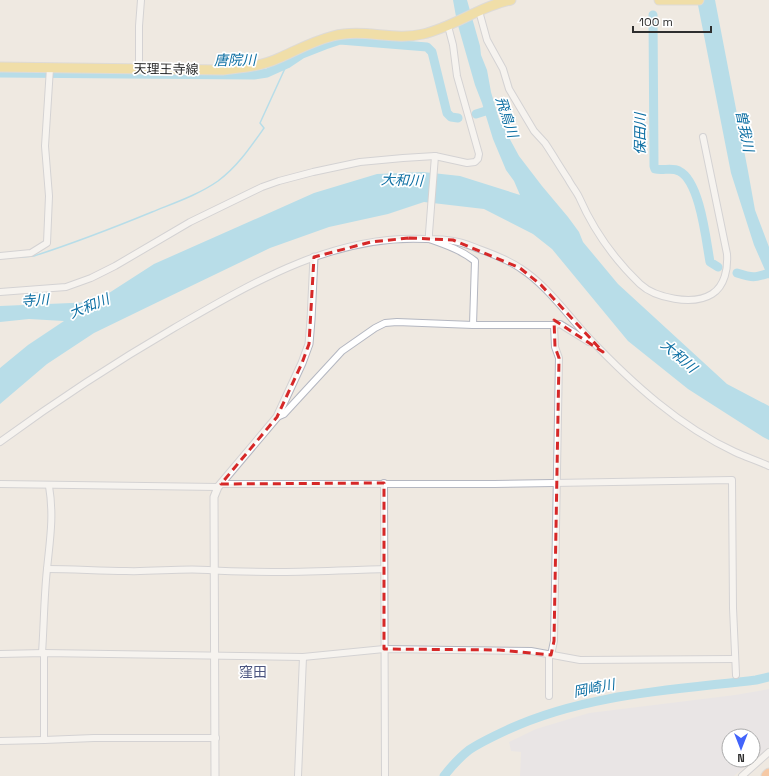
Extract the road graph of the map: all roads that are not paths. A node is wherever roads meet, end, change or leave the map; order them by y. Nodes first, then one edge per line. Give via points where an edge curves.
1 (141, 0) edge
2 (511, 0) edge
3 (659, 0) edge
4 (677, 0) edge
5 (699, 0) edge
6 (479, 11) junction
7 (449, 26) junction
8 (0, 67) edge
9 (50, 68) junction
10 (139, 69) junction
11 (703, 137) dead end
12 (435, 156) junction
13 (429, 236) junction
14 (0, 256) edge
15 (314, 257) junction
16 (0, 292) edge
17 (472, 325) junction
18 (554, 325) junction
19 (603, 352) junction
20 (277, 417) junction
21 (0, 442) edge
22 (769, 466) edge
23 (384, 483) junction
24 (558, 483) junction
25 (0, 484) edge
26 (220, 485) junction
27 (49, 486) junction
28 (47, 569) junction
29 (384, 569) junction
30 (215, 571) junction
31 (384, 650) junction
32 (43, 653) junction
33 (0, 654) edge
34 (550, 654) junction
35 (216, 655) junction
36 (303, 657) junction
37 (735, 659) junction
38 (736, 675) dead end
39 (550, 696) dead end
40 (216, 738) junction
41 (44, 740) junction
42 (0, 741) edge
43 (769, 752) edge
44 (769, 774) edge
45 (215, 776) edge
46 (298, 776) edge
47 (385, 776) edge
48 (742, 776) edge
49 (767, 776) edge

1 - 10 street
2 - 6 main road, 天理王寺線
3 - 4 main road
4 - 5 main road
6 - 7 main road, 天理王寺線
6 - 11 street via 487,40 503,69 509,89 609,249 641,285 653,293 669,298 702,299 712,295 718,289 728,266
7 - 10 main road, 天理王寺線 via 416,36 350,33 335,35 305,45 279,58 242,68
7 - 12 street via 457,76 479,154 475,162 467,163
8 - 9 main road, 天理王寺線
9 - 10 main road, 天理王寺線
9 - 14 street via 45,146 49,196 47,243 31,253
12 - 13 street
12 - 16 street via 360,162 279,181 190,222 91,278 66,287
13 - 15 street via 371,242
13 - 17 street via 475,260
13 - 19 street via 453,240 491,253 520,268 541,285
15 - 20 street via 309,344
15 - 21 street via 276,272 237,292 156,339 88,381
17 - 18 street
17 - 20 street via 385,323 342,351 284,414
18 - 19 street via 560,324
18 - 24 street via 555,347 559,358
19 - 22 street via 660,405 691,427 735,452
20 - 26 street
23 - 24 street
23 - 26 street
23 - 29 street
24 - 34 street via 554,641
24 - 37 street via 732,480 732,608
25 - 27 street
26 - 27 street
26 - 30 street via 213,502
27 - 28 street via 52,508 51,547
28 - 30 street via 128,572
28 - 32 street
29 - 30 street via 300,572
29 - 31 street
30 - 35 street
31 - 34 street via 500,650
31 - 36 street
31 - 47 street
32 - 33 street
32 - 35 street
32 - 41 street
34 - 37 street via 580,660
34 - 39 street
35 - 36 street
35 - 40 street
36 - 46 street
37 - 38 street
40 - 41 street
40 - 45 street
41 - 42 street
43 - 48 street
44 - 49 highway

